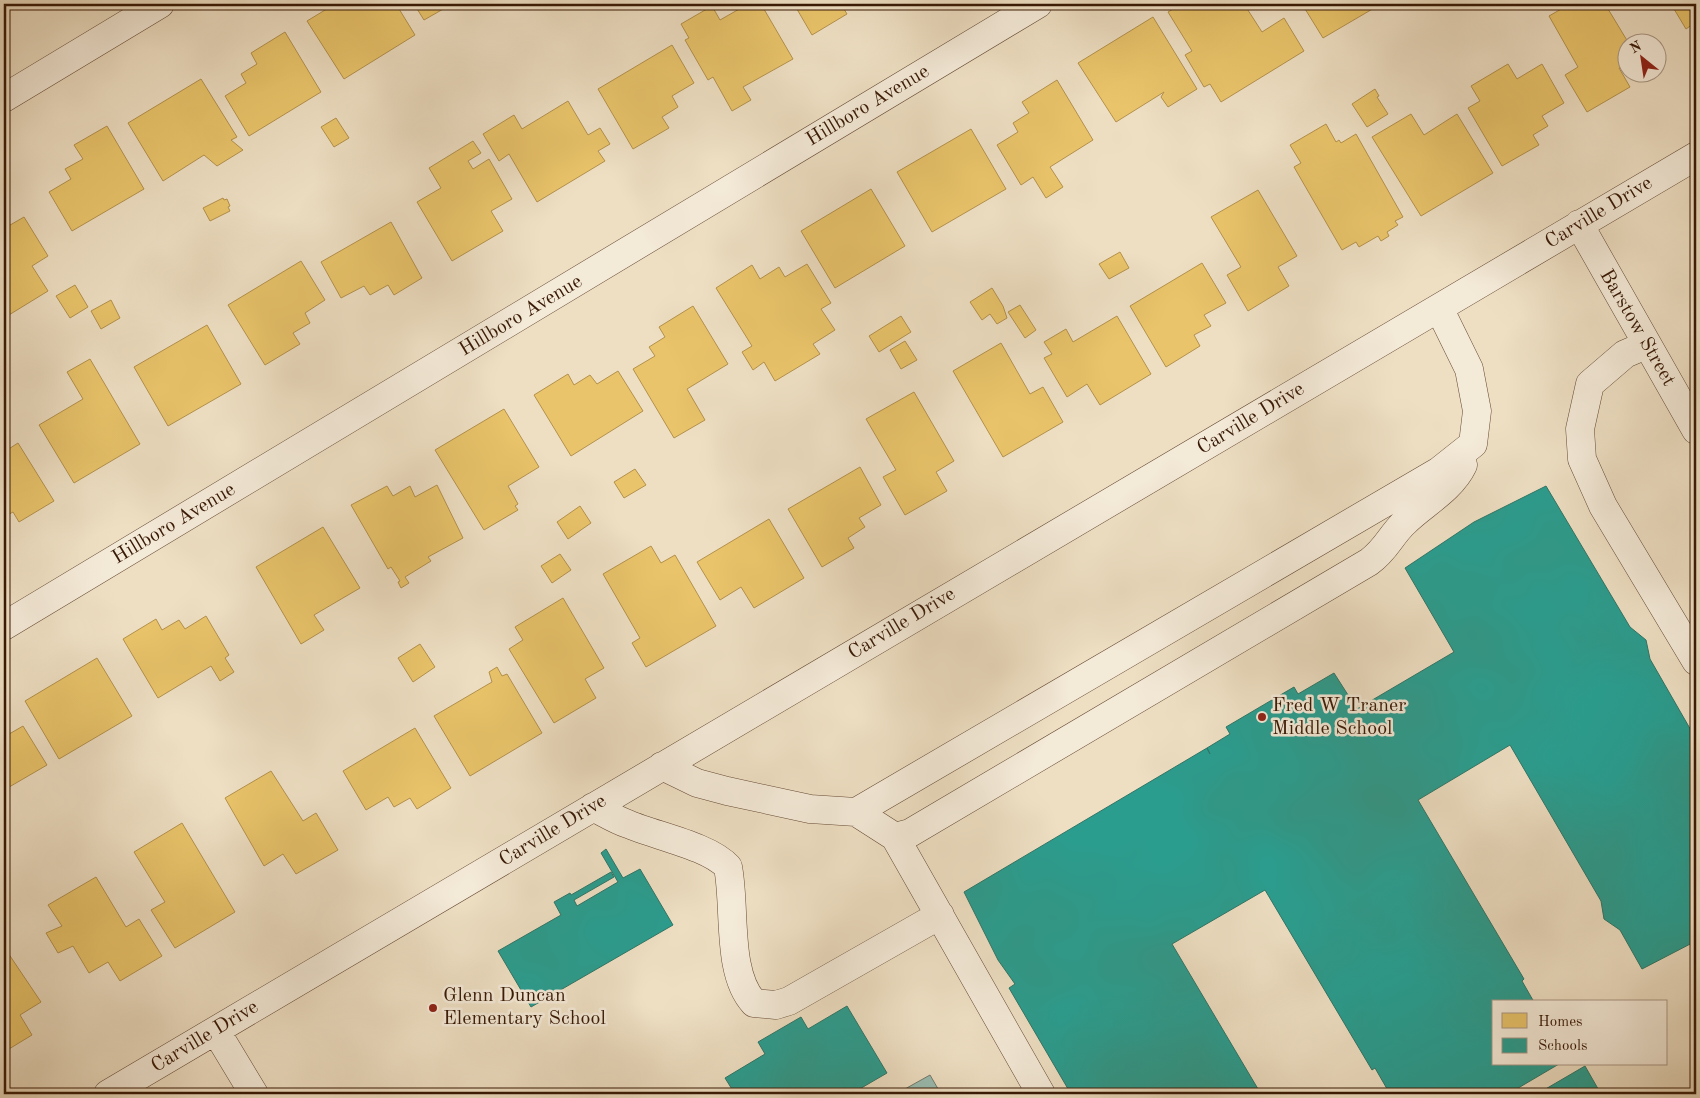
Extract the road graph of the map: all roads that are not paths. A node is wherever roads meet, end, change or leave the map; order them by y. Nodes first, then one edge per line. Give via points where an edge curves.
1 (160, 4) edge
2 (1038, 4) edge
3 (4, 98) edge
4 (1696, 156) edge
5 (1579, 224) junction
6 (1439, 308) junction
7 (1646, 345) junction
8 (1696, 430) edge
9 (1473, 444) junction
10 (4, 626) edge
11 (1696, 661) edge
12 (662, 766) junction
13 (594, 807) junction
14 (856, 812) junction
15 (895, 837) junction
16 (940, 915) junction
17 (216, 1031) junction
18 (108, 1094) edge
19 (254, 1094) edge
20 (1041, 1094) edge

1 - 3 street
2 - 10 street, Hillboro Avenue
4 - 5 street, Carville Drive
5 - 6 street, Carville Drive
5 - 7 street, Barstow Street
6 - 9 street via 1469,369 1477,412
6 - 12 street, Carville Drive
7 - 8 street, Barstow Street
7 - 11 street via 1625,354 1590,384 1580,429 1582,459 1603,506
9 - 14 street via 1430,476
9 - 15 street via 1459,473 1404,523 1383,552 1369,562 910,833
12 - 13 street, Carville Drive
12 - 14 street via 697,783 727,791 810,809
13 - 16 street via 628,824 702,851 722,860 728,867 738,976 754,1003 776,1005 789,1001
13 - 17 street, Carville Drive
14 - 15 street
15 - 16 street
16 - 20 street
17 - 18 street, Carville Drive
17 - 19 street

